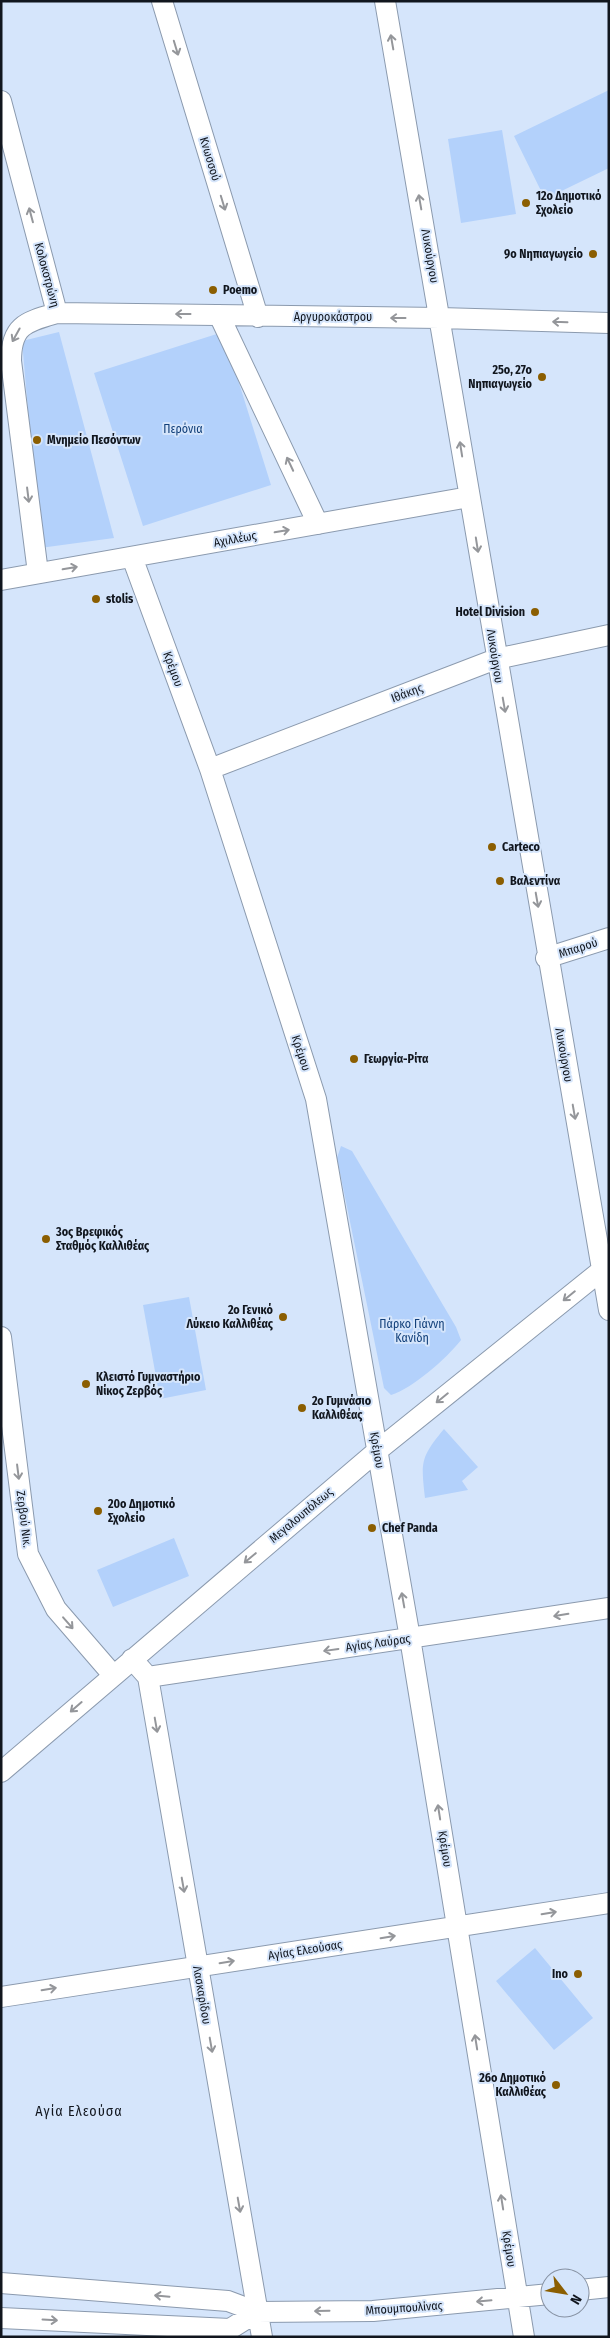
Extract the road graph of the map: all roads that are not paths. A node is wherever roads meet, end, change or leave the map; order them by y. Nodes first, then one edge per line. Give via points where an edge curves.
1 (162, 1) edge
2 (385, 1) edge
3 (1, 101) edge
4 (57, 313) junction
5 (219, 315) junction
6 (258, 317) junction
7 (440, 318) junction
8 (609, 323) edge
9 (469, 497) junction
10 (318, 524) junction
11 (132, 557) junction
12 (38, 573) junction
13 (1, 580) edge
14 (609, 635) edge
15 (496, 659) junction
16 (210, 769) junction
17 (609, 938) edge
18 (546, 958) junction
19 (605, 1270) edge
20 (609, 1310) edge
21 (1, 1337) edge
22 (8, 1443) edge
23 (377, 1451) junction
24 (609, 1608) edge
25 (410, 1638) junction
26 (132, 1659) junction
27 (113, 1675) junction
28 (148, 1677) junction
29 (1, 1772) edge
30 (609, 1903) edge
31 (458, 1927) junction
32 (198, 1967) junction
33 (1, 1997) edge
34 (1, 2283) edge
35 (609, 2287) edge
36 (590, 2289) edge
37 (540, 2295) edge
38 (517, 2298) junction
39 (258, 2312) junction
40 (1, 2318) edge
41 (262, 2337) edge
42 (524, 2337) edge

1 -> 6 street, Κνωσσού
7 -> 2 street, Λυκούργου
4 -> 3 street, Κολοκοτρώνη
5 -> 4 street, Αργυροκάστρου
4 -> 12 street, Κολοκοτρώνη via 24,324 15,334 11,346
5 - 6 street, Αργυροκάστρου
10 -> 5 street
7 -> 6 street, Αργυροκάστρου
8 -> 7 street, Αργυροκάστρου
9 -> 7 street, Λυκούργου
9 - 10 street, Αχιλλέως
9 -> 15 street, Λυκούργου
11 -> 10 street, Αχιλλέως
12 -> 11 street, Αχιλλέως
11 - 16 street, Κρέμου
12 - 13 street, Αχιλλέως
14 - 15 street, Ιθάκης
15 - 16 street, Ιθάκης
15 -> 18 street, Λυκούργου
16 - 23 street, Κρέμου via 316,1098
17 - 18 street, Μπαρού
18 -> 19 street, Λυκούργου
19 - 20 street, Λυκούργου
19 -> 23 street, Μεγαλουπόλεως
21 - 22 street, Ζερβού Νικ.
22 -> 27 street, Ζερβού Νικ. via 28,1554 56,1609
25 -> 23 street, Κρέμου
23 -> 26 street, Μεγαλουπόλεως
24 -> 25 street, Αγίας Λαύρας
25 -> 28 street, Αγίας Λαύρας
31 -> 25 street, Κρέμου
26 - 27 street, Μεγαλουπόλεως
26 - 28 street
27 -> 29 street, Μεγαλουπόλεως
28 -> 32 street, Λασκαρίδου
31 -> 30 street, Αγίας Ελεούσας
32 -> 31 street, Αγίας Ελεούσας
38 -> 31 street, Κρέμου
33 -> 32 street, Αγίας Ελεούσας
32 -> 39 street, Λασκαρίδου
39 -> 34 street, Μπουμπουλίνας via 228,2301
35 - 36 street
37 - 38 street, Μπουμπουλίνας
38 -> 39 street, Μπουμπουλίνας via 374,2311
38 - 42 street, Κρέμου
40 -> 39 street via 230,2329
39 - 41 street, Λασκαρίδου

